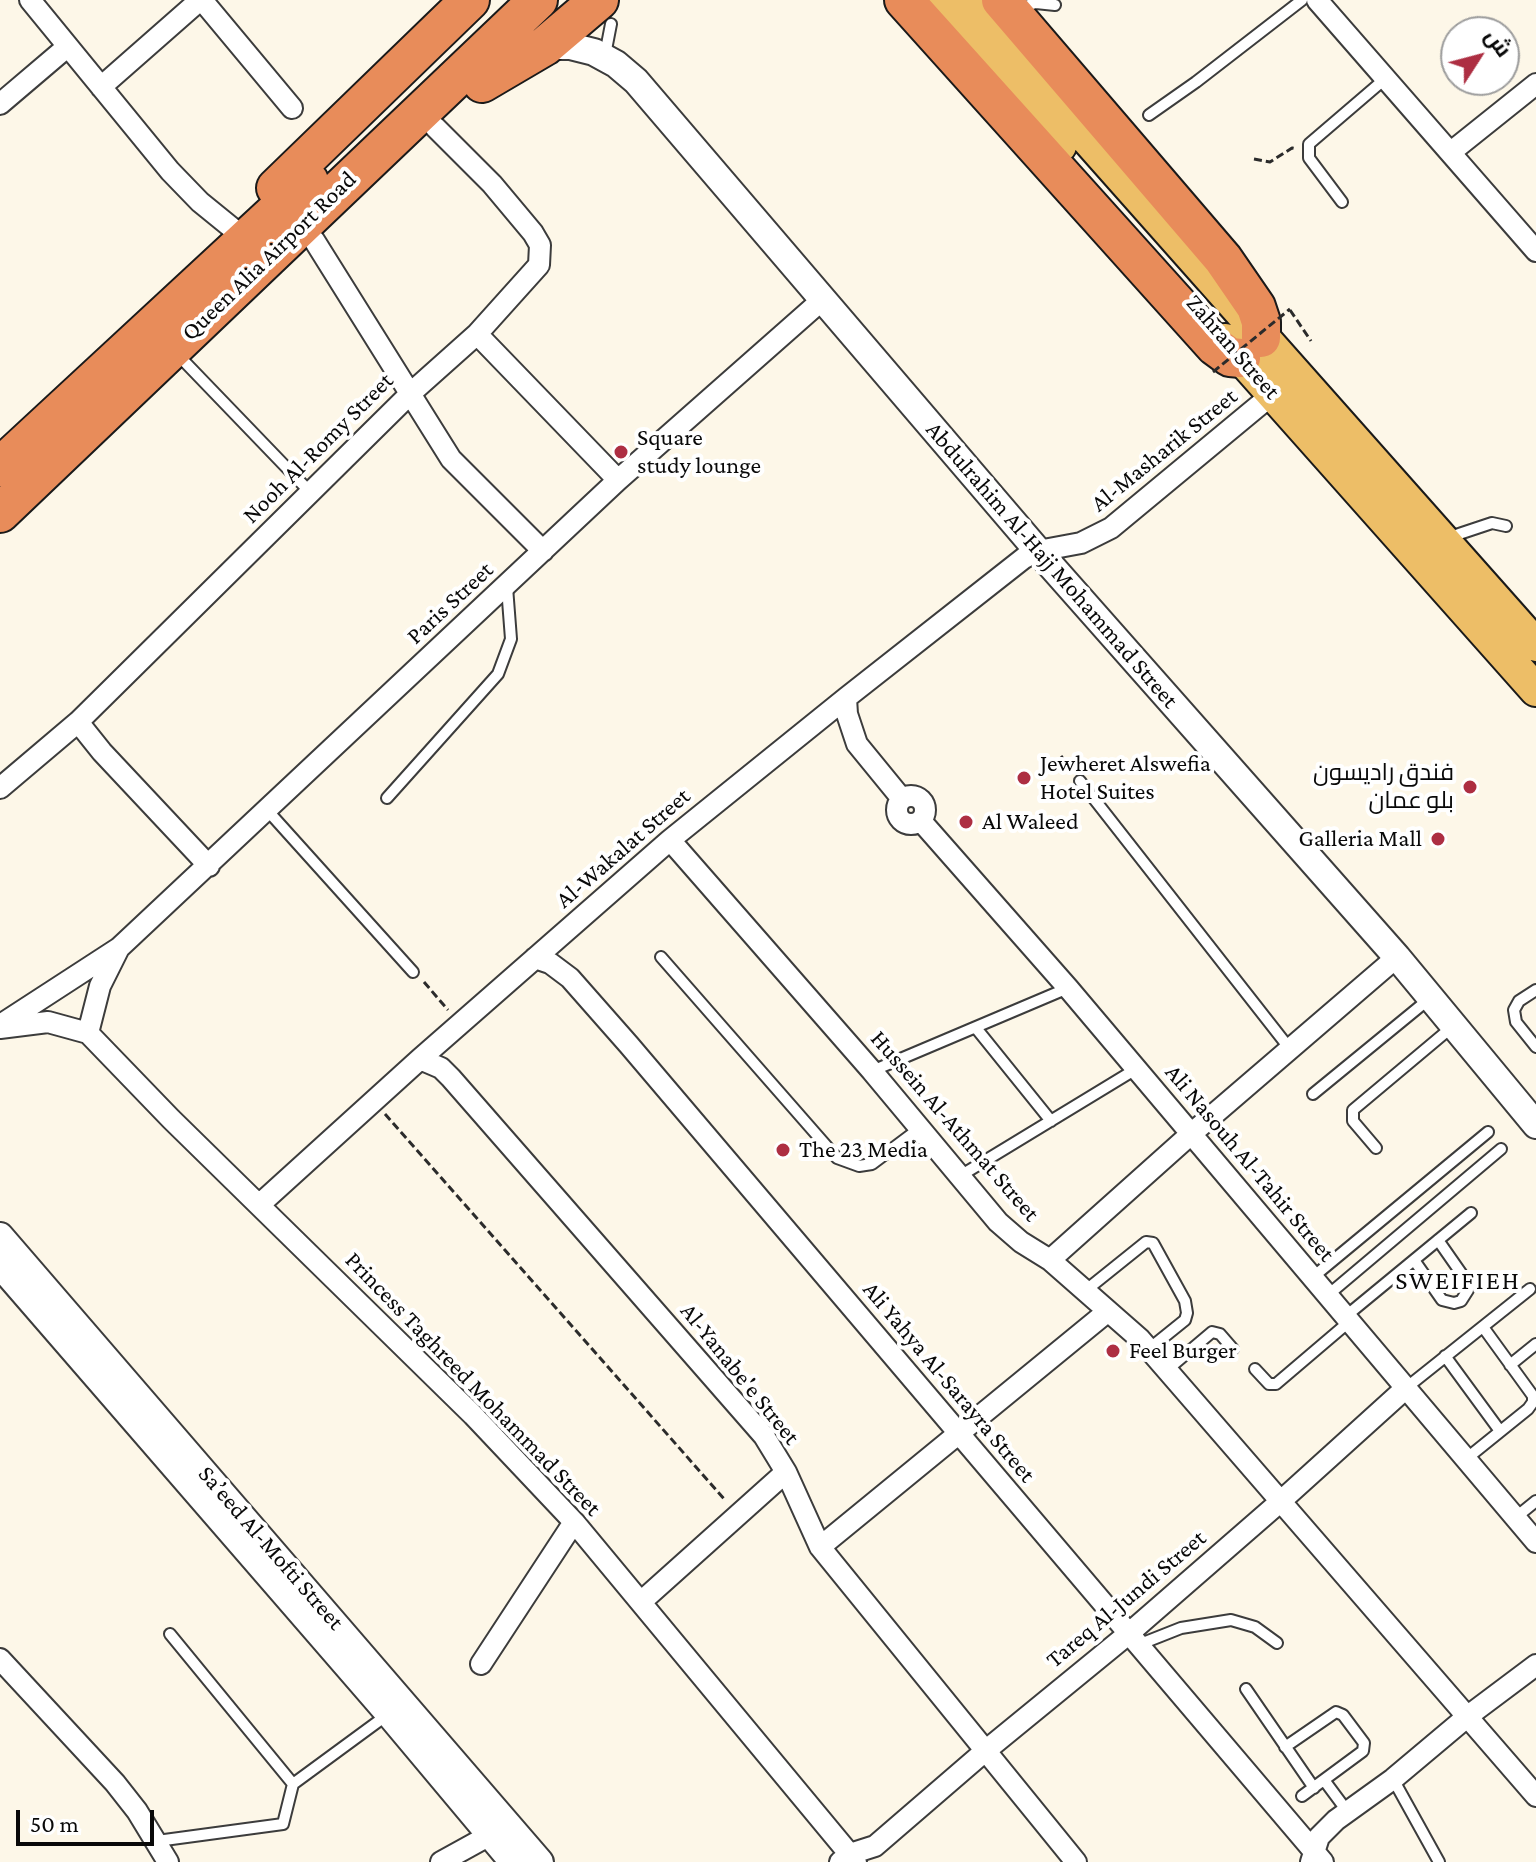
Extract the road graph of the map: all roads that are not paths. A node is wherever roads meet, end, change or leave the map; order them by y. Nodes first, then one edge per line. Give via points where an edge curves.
1 (30, 0) edge
2 (201, 0) edge
3 (470, 0) edge
4 (504, 0) edge
5 (538, 0) edge
6 (569, 0) edge
7 (904, 0) edge
8 (964, 0) edge
9 (1302, 0) edge
10 (1317, 0) edge
11 (1055, 5) dead end
12 (1006, 6) edge
13 (605, 12) edge
14 (929, 21) edge
15 (545, 46) junction
16 (67, 47) junction
17 (605, 57) junction
18 (1386, 78) junction
19 (482, 83) junction
20 (1536, 84) edge
21 (101, 87) junction
22 (0, 104) edge
23 (292, 108) dead end
24 (1149, 115) dead end
25 (435, 127) junction
26 (1451, 152) junction
27 (1342, 202) dead end
28 (232, 228) junction
29 (314, 240) junction
30 (1536, 251) edge
31 (822, 300) junction
32 (477, 334) junction
33 (1239, 356) junction
34 (180, 357) junction
35 (139, 360) junction
36 (412, 392) junction
37 (1274, 393) junction
38 (0, 467) edge
39 (618, 480) junction
40 (310, 492) junction
41 (0, 513) edge
42 (1506, 526) dead end
43 (1443, 539) junction
44 (543, 551) junction
45 (1038, 551) junction
46 (507, 585) junction
47 (1532, 636) edge
48 (1536, 690) edge
49 (846, 698) junction
50 (78, 722) junction
51 (1080, 781) road end
52 (0, 788) edge
53 (387, 798) dead end
54 (268, 811) junction
55 (670, 840) junction
56 (209, 866) junction
57 (119, 948) junction
58 (661, 957) dead end
59 (1397, 957) junction
60 (535, 958) junction
61 (415, 973) road end
62 (1068, 988) junction
63 (1536, 990) edge
64 (1431, 998) junction
65 (1454, 1025) junction
66 (0, 1027) edge
67 (976, 1028) junction
68 (88, 1033) junction
69 (1536, 1047) edge
70 (1290, 1049) junction
71 (420, 1059) junction
72 (1136, 1069) junction
73 (872, 1071) junction
74 (1313, 1094) dead end
75 (1051, 1121) junction
76 (1536, 1125) edge
77 (920, 1128) junction
78 (1488, 1132) dead end
79 (1191, 1134) junction
80 (1376, 1148) dead end
81 (1501, 1149) dead end
82 (960, 1176) junction
83 (259, 1205) junction
84 (1471, 1213) dead end
85 (0, 1236) edge
86 (1438, 1240) junction
87 (1050, 1260) junction
88 (1414, 1260) junction
89 (0, 1265) edge
90 (1313, 1277) junction
91 (1530, 1289) dead end
92 (1085, 1291) junction
93 (1328, 1295) junction
94 (1107, 1312) junction
95 (1348, 1319) junction
96 (1483, 1327) junction
97 (1536, 1344) edge
98 (1149, 1349) junction
99 (1233, 1349) dead end
100 (1445, 1356) junction
101 (1510, 1365) junction
102 (1255, 1369) dead end
103 (1167, 1370) junction
104 (1406, 1388) junction
105 (1500, 1431) junction
106 (958, 1433) junction
107 (1466, 1459) junction
108 (786, 1472) junction
109 (1281, 1501) junction
110 (1536, 1501) edge
111 (1515, 1518) junction
112 (574, 1522) junction
113 (1536, 1542) edge
114 (820, 1547) junction
115 (642, 1601) junction
116 (170, 1634) dead end
117 (1132, 1640) junction
118 (1277, 1643) dead end
119 (0, 1659) edge
120 (481, 1664) dead end
121 (1536, 1665) edge
122 (1246, 1689) dead end
123 (389, 1714) junction
124 (1468, 1716) junction
125 (1285, 1747) junction
126 (984, 1752) junction
127 (1393, 1779) junction
128 (1324, 1780) junction
129 (293, 1784) junction
130 (1314, 1788) junction
131 (1302, 1796) dead end
132 (1536, 1796) edge
133 (1347, 1811) junction
134 (490, 1835) junction
135 (157, 1841) junction
136 (858, 1857) edge
137 (1316, 1858) edge
138 (168, 1862) edge
139 (441, 1862) edge
140 (513, 1862) edge
141 (540, 1862) edge
142 (1076, 1862) edge
143 (1439, 1862) edge

1 - 16 street
2 - 21 street
2 - 23 street
3 - 28 highway
4 - 35 highway, Queen Alia Airport Road
5 - 35 highway, Queen Alia Airport Road
6 - 19 highway
7 - 14 highway
8 - 33 main road, Zahran Street
9 - 24 lane
10 - 18 street
11 - 12 lane
12 - 33 highway via 1223,259 1256,307 1261,322
13 - 15 highway
13 - 17 lane
14 - 33 highway via 1205,335 1227,355
15 - 17 street, Abdulrahim Al-Hajj Mohammad Street via 582,48
15 - 19 highway
16 - 21 street
16 - 22 street
17 - 31 street, Abdulrahim Al-Hajj Mohammad Street via 636,81
18 - 26 street
18 - 27 lane via 1309,144 1309,158
19 - 25 highway
20 - 26 street
21 - 28 street via 170,171
25 - 29 highway
25 - 32 street, Nooh Al-Romy Street via 492,184 540,245 539,265
26 - 30 street
28 - 35 highway via 151,314
29 - 34 highway
29 - 36 street
31 - 39 street, Paris Street
31 - 45 street, Abdulrahim Al-Hajj Mohammad Street
32 - 36 street, Nooh Al-Romy Street
32 - 39 street
33 - 37 main road, Zahran Street
33 - 43 main road, Zahran Street
34 - 35 highway
34 - 40 lane
35 - 38 highway, Queen Alia Airport Road
35 - 41 highway, Queen Alia Airport Road
36 - 40 street, Nooh Al-Romy Street
36 - 44 street via 451,459
37 - 45 street, Al-Masharik Street via 1111,528 1081,543
37 - 48 main road, Zahran Street
39 - 44 street, Paris Street
40 - 50 street, Nooh Al-Romy Street
42 - 43 lane via 1492,523
43 - 47 main road, Zahran Street
44 - 46 street, Paris Street
45 - 49 street, Al-Wakalat Street
45 - 59 street, Abdulrahim Al-Hajj Mohammad Street
46 - 53 lane via 511,639 498,674
46 - 54 street, Paris Street
49 - 55 street, Al-Wakalat Street
49 - 62 street, Ali Nasouh Al-Tahir Street via 857,744 902,799 897,808 900,819 910,824 921,821
50 - 52 street, Nooh Al-Romy Street
50 - 56 street
51 - 70 lane
54 - 56 street, Paris Street
54 - 61 lane
55 - 60 street, Al-Wakalat Street
55 - 73 street, Hussein Al-Athmat Street
56 - 57 street, Paris Street
57 - 66 street, Paris Street
57 - 68 street, Paris Street via 100,986
58 - 77 lane via 837,1158 859,1166 872,1164
59 - 64 street, Abdulrahim Al-Hajj Mohammad Street
59 - 70 street
60 - 71 street, Al-Wakalat Street
60 - 106 street, Ali Yahya Al-Sarayra Street via 558,968 580,989
62 - 67 lane
62 - 72 street, Ali Nasouh Al-Tahir Street
63 - 69 lane via 1514,1010 1516,1022
64 - 65 street, Abdulrahim Al-Hajj Mohammad Street
64 - 74 lane
65 - 76 street, Abdulrahim Al-Hajj Mohammad Street
65 - 80 lane via 1353,1110 1353,1121
66 - 68 street, Princess Taghreed Mohammad Street via 48,1022
67 - 73 lane
67 - 75 lane
68 - 83 street, Princess Taghreed Mohammad Street
70 - 79 street
71 - 83 street, Al-Wakalat Street
71 - 108 street, Al-Yanabe'e Street via 451,1078 764,1436
72 - 75 lane
72 - 79 street, Ali Nasouh Al-Tahir Street
73 - 77 street, Hussein Al-Athmat Street
75 - 82 lane
77 - 82 street, Hussein Al-Athmat Street
78 - 90 lane
79 - 87 street
79 - 90 street, Ali Nasouh Al-Tahir Street
81 - 93 lane
82 - 87 street, Hussein Al-Athmat Street via 998,1222
83 - 112 street, Princess Taghreed Mohammad Street
84 - 86 lane
85 - 141 street, Sa’eed Al-Mofti Street
86 - 88 lane
86 - 88 lane via 1468,1283 1461,1301 1442,1300
87 - 92 street, Hussein Al-Athmat Street
88 - 95 lane
89 - 123 street, Sa’eed Al-Mofti Street
90 - 93 street, Ali Nasouh Al-Tahir Street
91 - 96 lane
92 - 94 street, Hussein Al-Athmat Street
92 - 98 lane via 1146,1242 1153,1243 1187,1313
93 - 95 street, Ali Nasouh Al-Tahir Street
94 - 98 street, Hussein Al-Athmat Street
94 - 106 street
95 - 102 lane via 1276,1384 1269,1384
95 - 104 street, Ali Nasouh Al-Tahir Street
96 - 100 lane
96 - 101 lane
97 - 101 lane
98 - 103 street, Hussein Al-Athmat Street
99 - 103 lane via 1212,1332
100 - 104 lane
100 - 105 lane
101 - 105 lane via 1533,1402
103 - 109 street, Hussein Al-Athmat Street
104 - 107 street, Ali Nasouh Al-Tahir Street
104 - 109 street, Tareq Al-Jundi Street
105 - 107 lane
106 - 114 street
106 - 117 street, Ali Yahya Al-Sarayra Street
107 - 111 street, Ali Nasouh Al-Tahir Street
108 - 114 street, Al-Yanabe'e Street
108 - 115 street
109 - 117 street, Tareq Al-Jundi Street
109 - 124 street, Hussein Al-Athmat Street
110 - 111 lane
111 - 113 street, Ali Nasouh Al-Tahir Street
112 - 115 street, Princess Taghreed Mohammad Street
112 - 120 street
114 - 126 street, Al-Yanabe'e Street
115 - 136 street, Princess Taghreed Mohammad Street
116 - 129 lane
117 - 118 lane via 1231,1620 1255,1627
117 - 126 street, Tareq Al-Jundi Street
117 - 137 street, Ali Yahya Al-Sarayra Street
119 - 135 street via 94,1757
121 - 124 street
122 - 125 lane
123 - 129 lane
123 - 134 street, Sa’eed Al-Mofti Street
124 - 127 street
124 - 132 street, Hussein Al-Athmat Street
125 - 128 lane via 1332,1713 1343,1715 1364,1749
125 - 130 lane
126 - 136 street, Tareq Al-Jundi Street
126 - 142 street, Al-Yanabe'e Street
127 - 133 street
127 - 143 lane
128 - 130 lane
128 - 133 lane
129 - 135 lane via 283,1824
130 - 131 lane
133 - 137 street via 1321,1834
134 - 139 street
134 - 140 street, Sa’eed Al-Mofti Street
135 - 138 street

